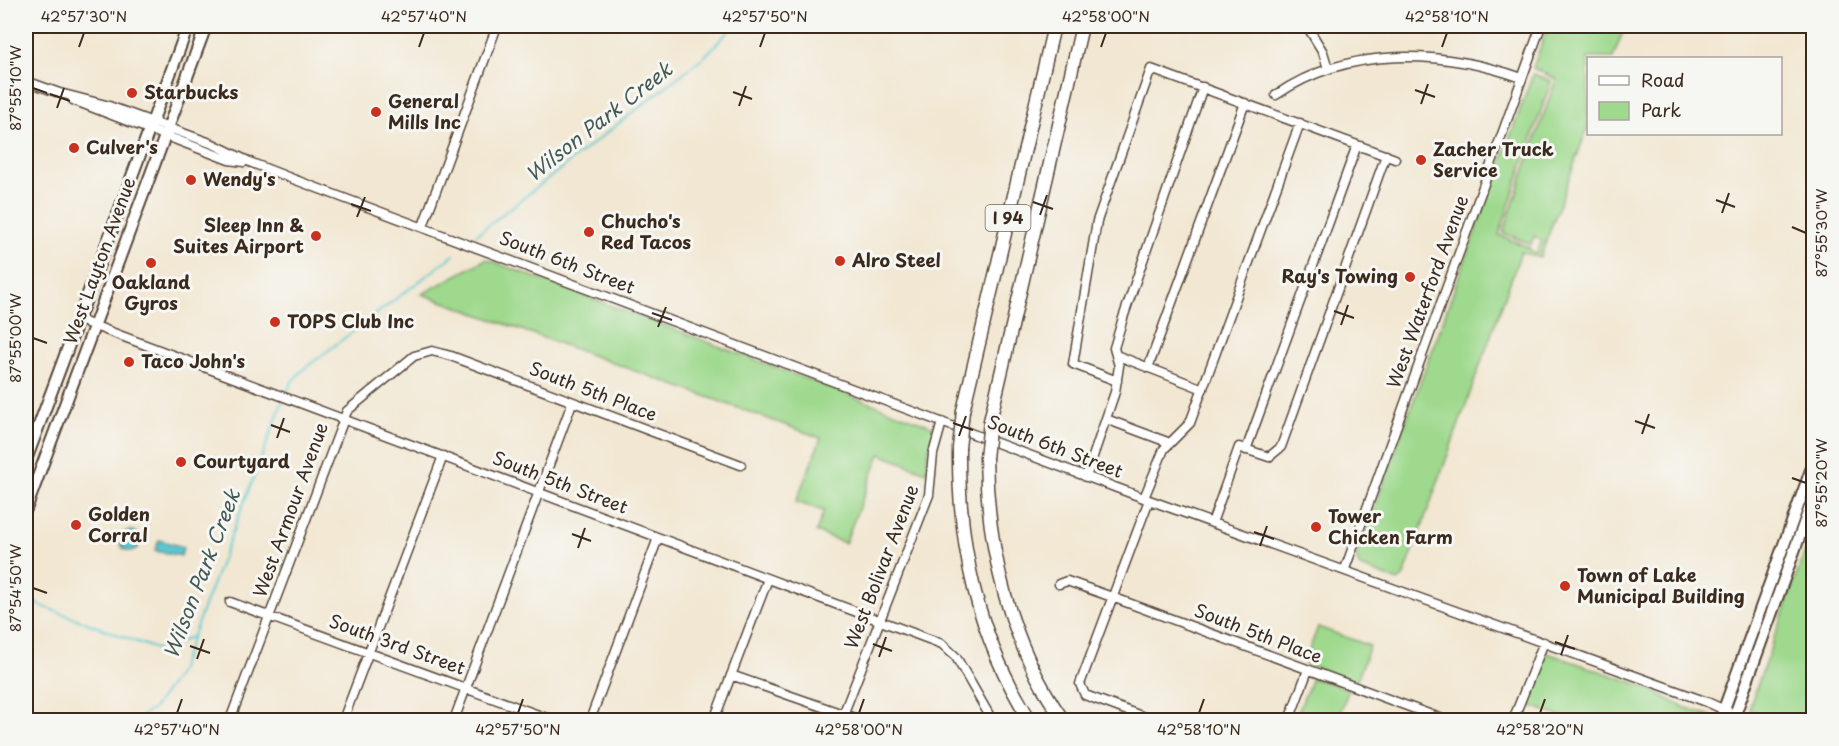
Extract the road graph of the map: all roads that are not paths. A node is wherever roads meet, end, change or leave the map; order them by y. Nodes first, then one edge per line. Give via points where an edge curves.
1 (188, 26) edge
2 (497, 26) edge
3 (1054, 26) edge
4 (1082, 26) edge
5 (1307, 26) edge
6 (1541, 26) edge
7 (202, 27) edge
8 (1328, 69) junction
9 (1522, 78) junction
10 (26, 81) edge
11 (1203, 87) junction
12 (1276, 95) dead end
13 (1245, 103) junction
14 (1300, 123) junction
15 (150, 126) junction
16 (166, 131) junction
17 (1357, 145) junction
18 (1386, 155) junction
19 (1395, 159) dead end
20 (423, 226) junction
21 (79, 320) junction
22 (94, 326) junction
23 (432, 351) joint
24 (1116, 355) junction
25 (1148, 368) junction
26 (1117, 381) junction
27 (1203, 389) junction
28 (572, 403) junction
29 (343, 419) junction
30 (1106, 419) junction
31 (942, 422) junction
32 (1170, 443) junction
33 (1246, 450) junction
34 (443, 456) junction
35 (26, 460) edge
36 (1814, 462) edge
37 (741, 465) dead end
38 (1086, 477) junction
39 (539, 493) junction
40 (1814, 496) edge
41 (1146, 499) junction
42 (26, 509) edge
43 (1212, 523) junction
44 (658, 538) junction
45 (1345, 569) junction
46 (768, 579) junction
47 (1059, 584) dead end
48 (1112, 597) junction
49 (231, 602) dead end
50 (270, 616) junction
51 (880, 620) junction
52 (1544, 642) junction
53 (369, 653) junction
54 (1308, 670) junction
55 (731, 675) junction
56 (466, 688) junction
57 (1722, 715) edge
58 (842, 717) edge
59 (1734, 718) edge
60 (230, 720) edge
61 (343, 720) edge
62 (454, 720) edge
63 (552, 720) edge
64 (590, 720) edge
65 (714, 720) edge
66 (860, 720) edge
67 (992, 720) edge
68 (1029, 720) edge
69 (1063, 720) edge
70 (1152, 720) edge
71 (1290, 720) edge
72 (1445, 720) edge
73 (1513, 720) edge
74 (1747, 720) edge

1 - 15 main road, West Layton Avenue
2 - 20 street
3 - 68 highway, I 94, bridge via 963,411 958,448 959,504 971,581 999,666
4 - 69 highway, I 94, bridge via 990,421 987,458 990,522 1011,614 1035,672
5 - 8 street
6 - 9 street, West Waterford Avenue
7 - 16 main road, West Layton Avenue
8 - 9 street via 1406,56 1478,65
8 - 12 street via 1298,80
9 - 45 street, West Waterford Avenue
10 - 15 street, South 6th Street via 87,99
11 - 13 street
11 - 24 street via 1141,260 1114,348
11 - 26 street via 1151,69 1097,221 1073,364
13 - 14 street
13 - 25 street
14 - 17 street
14 - 27 street
15 - 16 street, South 6th Street
15 - 21 main road, West Layton Avenue
16 - 20 street, South 6th Street via 229,160 252,163
16 - 22 main road, West Layton Avenue
17 - 18 street
17 - 33 street
18 - 19 street
18 - 33 street via 1281,447 1269,457
20 - 31 street, South 6th Street
21 - 22 street, South 5th Street
21 - 35 main road, West Layton Avenue
22 - 29 street, South 5th Street
22 - 42 main road, West Layton Avenue
23 - 28 street, South 5th Place
23 - 29 street, West Armour Avenue via 414,356 347,411
24 - 25 street
24 - 26 street
25 - 27 street
26 - 30 street
27 - 32 street via 1190,423
28 - 37 street, South 5th Place
28 - 39 street
29 - 34 street, South 5th Street
29 - 50 street, West Armour Avenue
30 - 32 street
30 - 38 street
31 - 38 street, South 6th Street
31 - 51 street, West Bolivar Avenue via 933,454 929,495
32 - 41 street via 1164,449
33 - 43 street via 1239,447
34 - 39 street, South 5th Street
34 - 53 street
36 - 57 main road
38 - 41 street, South 6th Street
39 - 44 street, South 5th Street
39 - 56 street
40 - 59 main road
41 - 43 street, South 6th Street
41 - 48 street
43 - 45 street, South 6th Street
44 - 46 street, South 5th Street
44 - 64 street
45 - 52 street, South 6th Street
46 - 51 street, South 5th Street
46 - 55 street
47 - 48 street, South 5th Place via 1067,581
48 - 54 street, South 5th Place
48 - 70 street via 1080,684 1081,691
49 - 50 street, South 3rd Street
50 - 53 street, South 3rd Street
50 - 60 street, West Armour Avenue
51 - 58 street, West Bolivar Avenue
51 - 67 street, South 5th Street via 950,649
52 - 57 street, South 6th Street
52 - 73 street
53 - 56 street, South 3rd Street
53 - 61 street
54 - 71 street
54 - 72 street, South 5th Place
55 - 58 street
55 - 65 street
56 - 62 street
56 - 63 street, South 3rd Street
57 - 59 street, South 6th Street
58 - 66 street
59 - 74 street, South 6th Street

